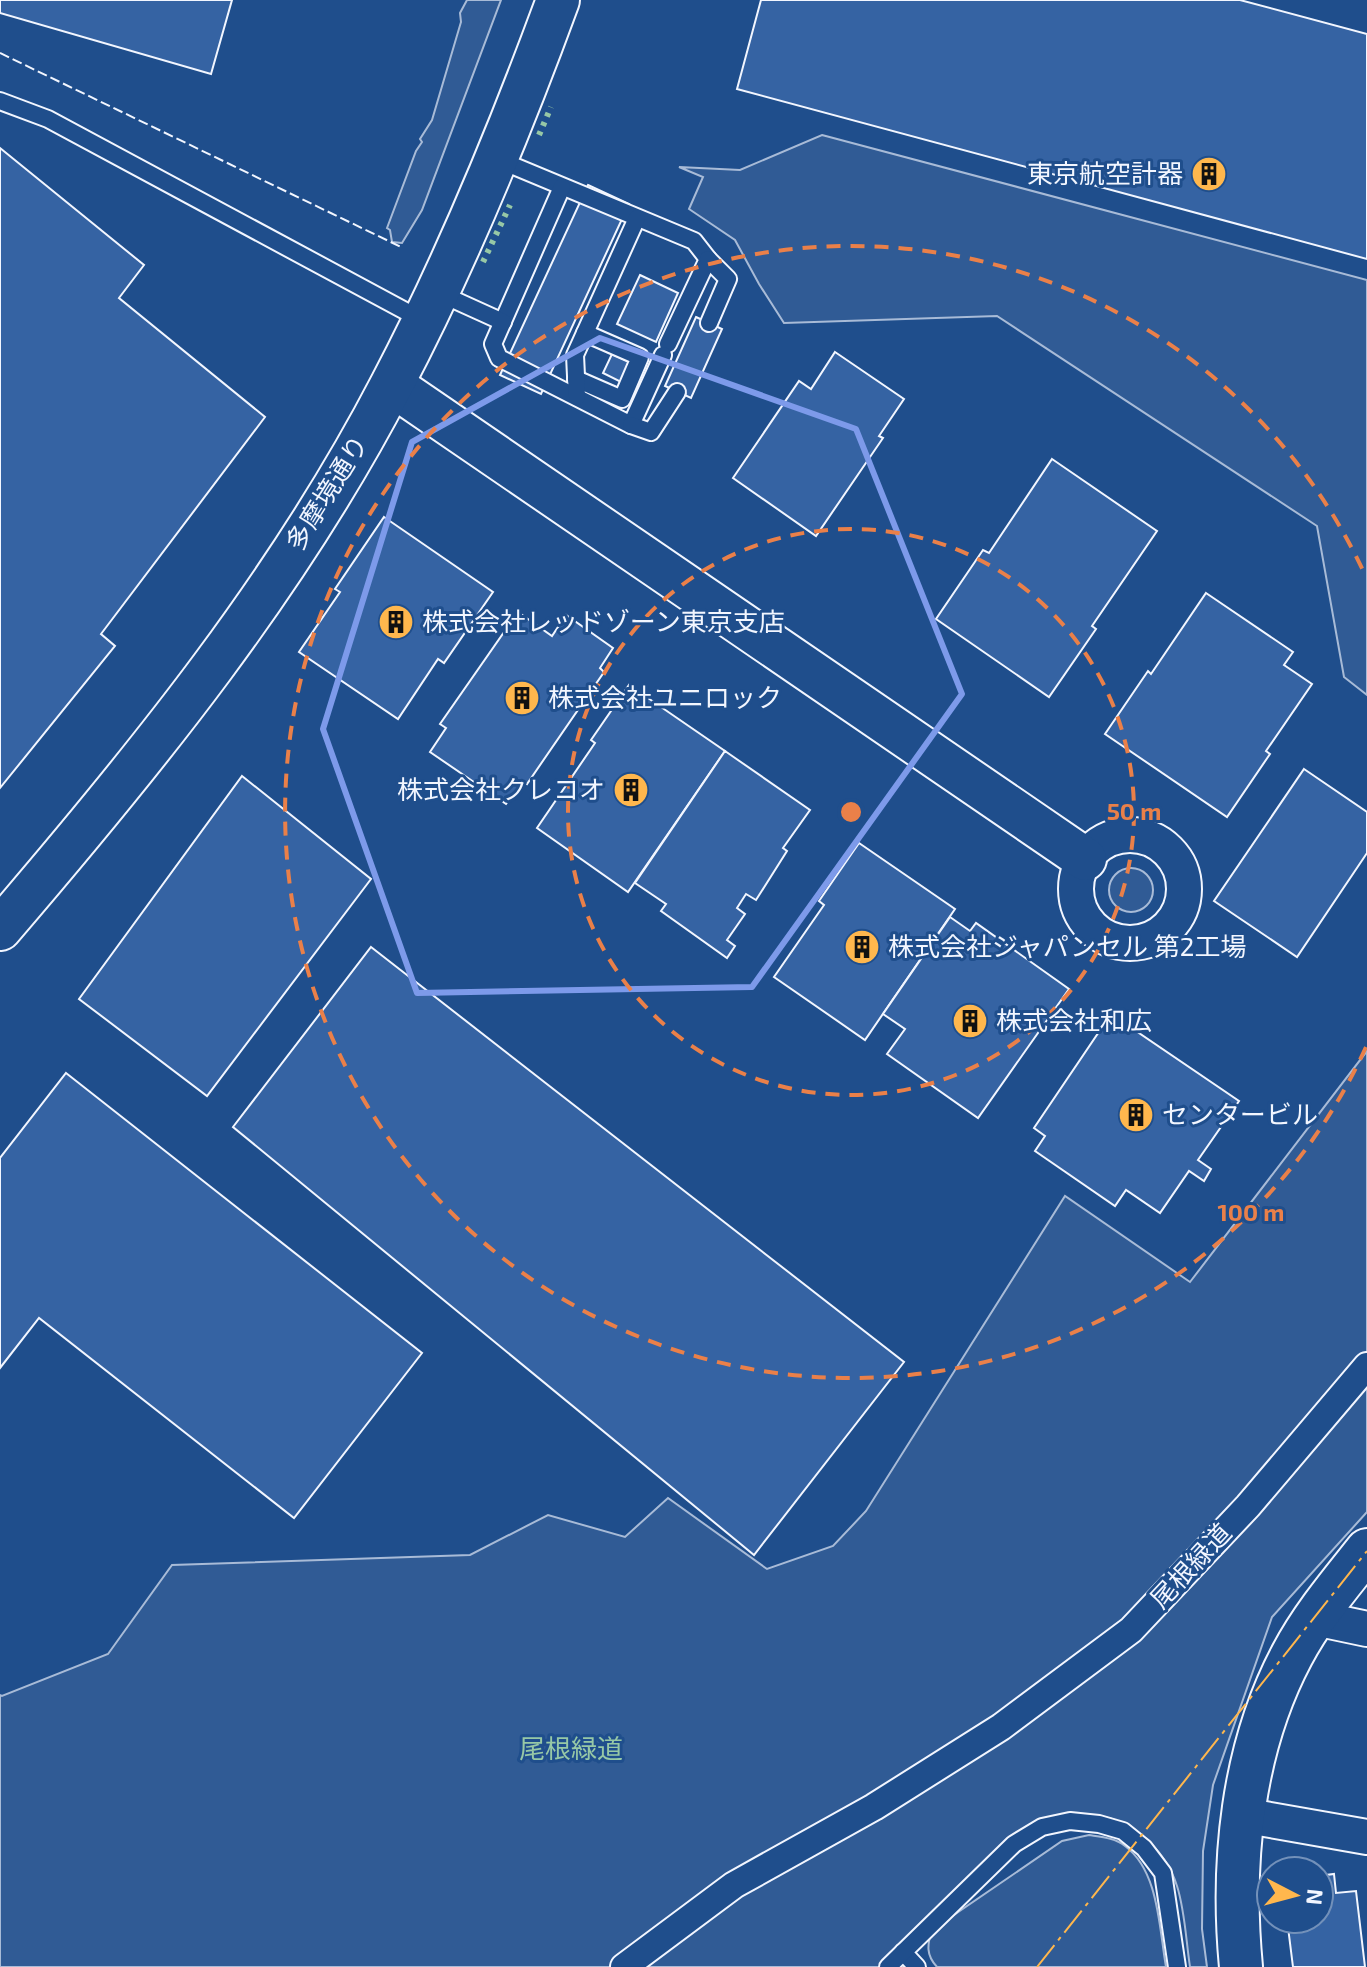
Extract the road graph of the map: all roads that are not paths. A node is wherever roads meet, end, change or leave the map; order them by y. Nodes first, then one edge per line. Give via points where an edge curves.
1 (558, 0) edge
2 (0, 101) edge
3 (496, 158) junction
4 (562, 187) junction
5 (637, 218) junction
6 (708, 259) junction
7 (430, 306) junction
8 (503, 322) junction
9 (709, 323) dead end
10 (585, 333) junction
11 (576, 379) junction
12 (392, 385) junction
13 (677, 392) dead end
14 (577, 397) junction
15 (631, 425) junction
16 (1085, 859) dead end
17 (0, 929) edge
18 (1367, 1366) edge
19 (1367, 1550) edge
20 (1315, 1618) junction
21 (1367, 1629) edge
22 (1242, 1815) junction
23 (1367, 1837) edge
24 (903, 1952) junction
25 (624, 1967) edge
26 (888, 1967) edge
27 (917, 1967) edge
28 (1177, 1967) edge
29 (1241, 1967) edge

1 - 3 street, 多摩境通り
2 - 7 lane via 48,119
3 - 4 lane
3 - 7 street, 多摩境通り
4 - 5 lane
4 - 8 lane
5 - 6 lane via 694,241
5 - 10 lane
6 - 9 lane via 728,279
6 - 15 lane
7 - 8 lane
7 - 12 street, 多摩境通り
8 - 14 lane via 493,344 499,358
10 - 11 lane via 575,355
10 - 11 lane via 640,357 622,399
11 - 14 lane
12 - 16 street
12 - 17 street, 多摩境通り via 333,487 216,663 117,793
13 - 15 lane via 651,432
14 - 15 lane
18 - 25 street, 尾根緑道 via 1248,1506 1131,1630 1001,1727 874,1807 734,1885
19 - 20 street
20 - 21 street
20 - 22 street via 1291,1656 1273,1701
22 - 23 street
22 - 29 street via 1236,1916
24 - 26 lane
24 - 27 lane
24 - 28 lane via 1014,1844 1042,1827 1070,1821 1123,1831 1163,1873

